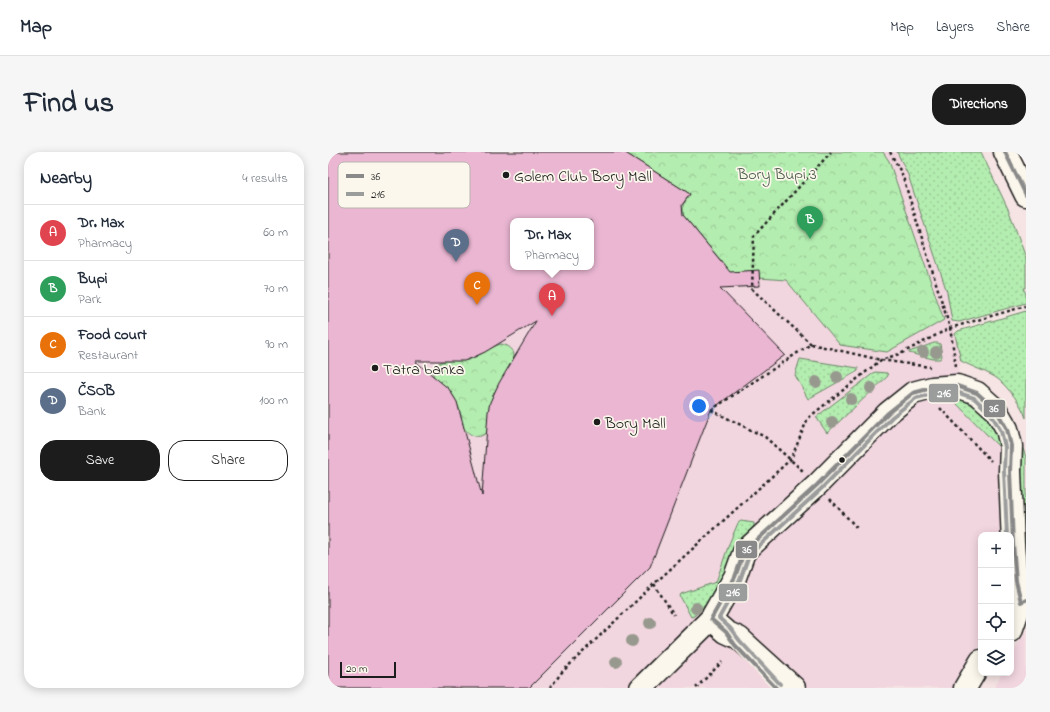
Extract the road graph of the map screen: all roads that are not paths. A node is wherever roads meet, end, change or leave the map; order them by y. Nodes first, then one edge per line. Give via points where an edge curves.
1 (1005, 152) edge
2 (1026, 195) edge
3 (1019, 605) edge
4 (1014, 621) edge
5 (1026, 623) edge
6 (719, 626) junction
7 (1014, 633) edge
8 (978, 666) edge
9 (988, 676) edge
10 (641, 688) edge
11 (776, 688) edge
12 (794, 688) edge
13 (966, 688) edge
14 (982, 688) edge

1 - 2 street
3 - 4 street
3 - 6 street via 1012,544 1011,446 1007,429 996,410 977,393 957,386 913,393 888,413 817,485 744,552
5 - 7 street
6 - 10 street
6 - 11 street
6 - 12 street via 738,638
8 - 13 street
9 - 14 street

